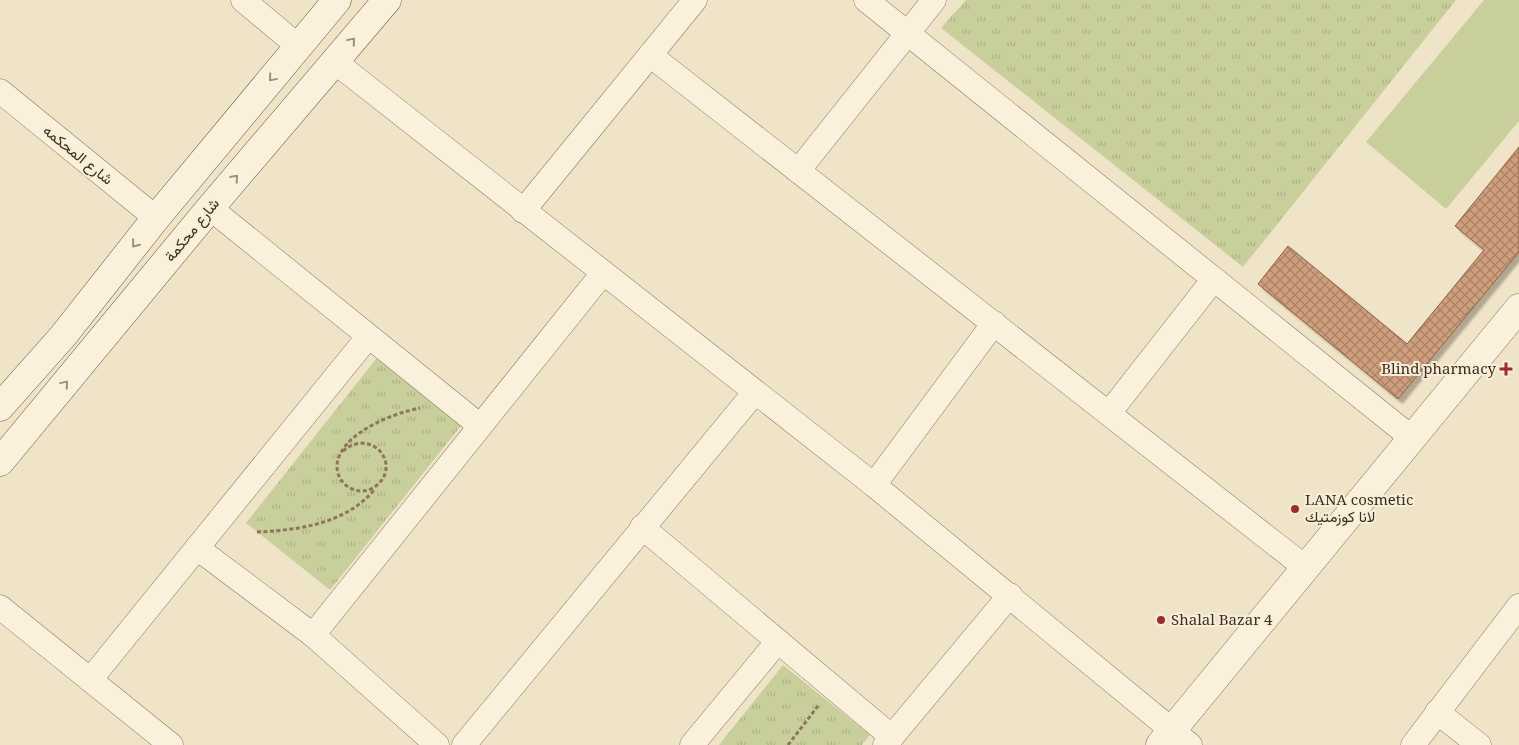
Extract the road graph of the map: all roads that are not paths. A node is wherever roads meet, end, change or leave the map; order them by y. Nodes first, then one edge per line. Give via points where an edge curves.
1 (243, 0) edge
2 (337, 0) edge
3 (387, 0) edge
4 (695, 0) edge
5 (866, 0) edge
6 (934, 0) edge
7 (906, 32) junction
8 (298, 46) junction
9 (650, 55) junction
10 (336, 62) junction
11 (0, 91) edge
12 (798, 171) junction
13 (210, 208) junction
14 (523, 211) junction
15 (156, 218) junction
16 (603, 273) junction
17 (1214, 279) junction
18 (1519, 308) edge
19 (994, 323) junction
20 (63, 336) junction
21 (368, 337) junction
22 (89, 356) junction
23 (18, 386) junction
24 (755, 392) junction
25 (47, 405) junction
26 (0, 407) edge
27 (1109, 413) junction
28 (480, 426) junction
29 (1412, 438) junction
30 (0, 462) edge
31 (874, 485) junction
32 (642, 527) junction
33 (197, 548) junction
34 (1306, 568) junction
35 (1010, 595) junction
36 (1519, 606) edge
37 (0, 607) edge
38 (312, 635) junction
39 (778, 641) junction
40 (90, 680) junction
41 (1437, 712) junction
42 (1174, 740) edge
43 (889, 741) edge
44 (171, 745) edge
45 (436, 745) edge
46 (464, 745) edge
47 (692, 745) edge
48 (1412, 745) edge
49 (1479, 745) edge

1 - 8 street
2 - 8 main road
10 -> 3 main road, شارع محكمة
4 - 9 street
5 - 7 street
6 - 7 street
7 - 12 street
7 - 17 street
8 -> 15 main road
9 - 12 street
9 - 14 street
13 -> 10 main road, شارع محكمة
10 - 14 street
11 - 15 street, شارع المحكمه
12 - 19 street
13 - 21 street
13 - 22 main road, شارع محكمة
14 - 16 street
15 -> 20 main road
16 - 24 street
16 - 28 street
17 - 27 street
17 - 29 street
18 - 29 main road
19 - 27 street
19 - 31 street
20 - 22 main road via 69,348 82,356
20 - 23 main road
21 - 28 street
21 - 33 street
25 -> 22 main road, شارع محكمة
23 - 25 main road via 31,390
23 - 26 main road
24 - 31 street
24 - 32 street
25 - 30 main road, شارع محكمة
27 - 34 street
28 - 38 street
29 - 34 main road
31 - 35 street
32 - 39 street
32 - 46 street
33 - 38 street
33 - 40 street
34 - 42 main road
35 - 42 street
35 - 43 street
36 - 41 street
37 - 40 street
38 - 45 street
39 - 43 street via 833,687
39 - 47 street
40 - 44 street
41 - 48 street
41 - 49 street

